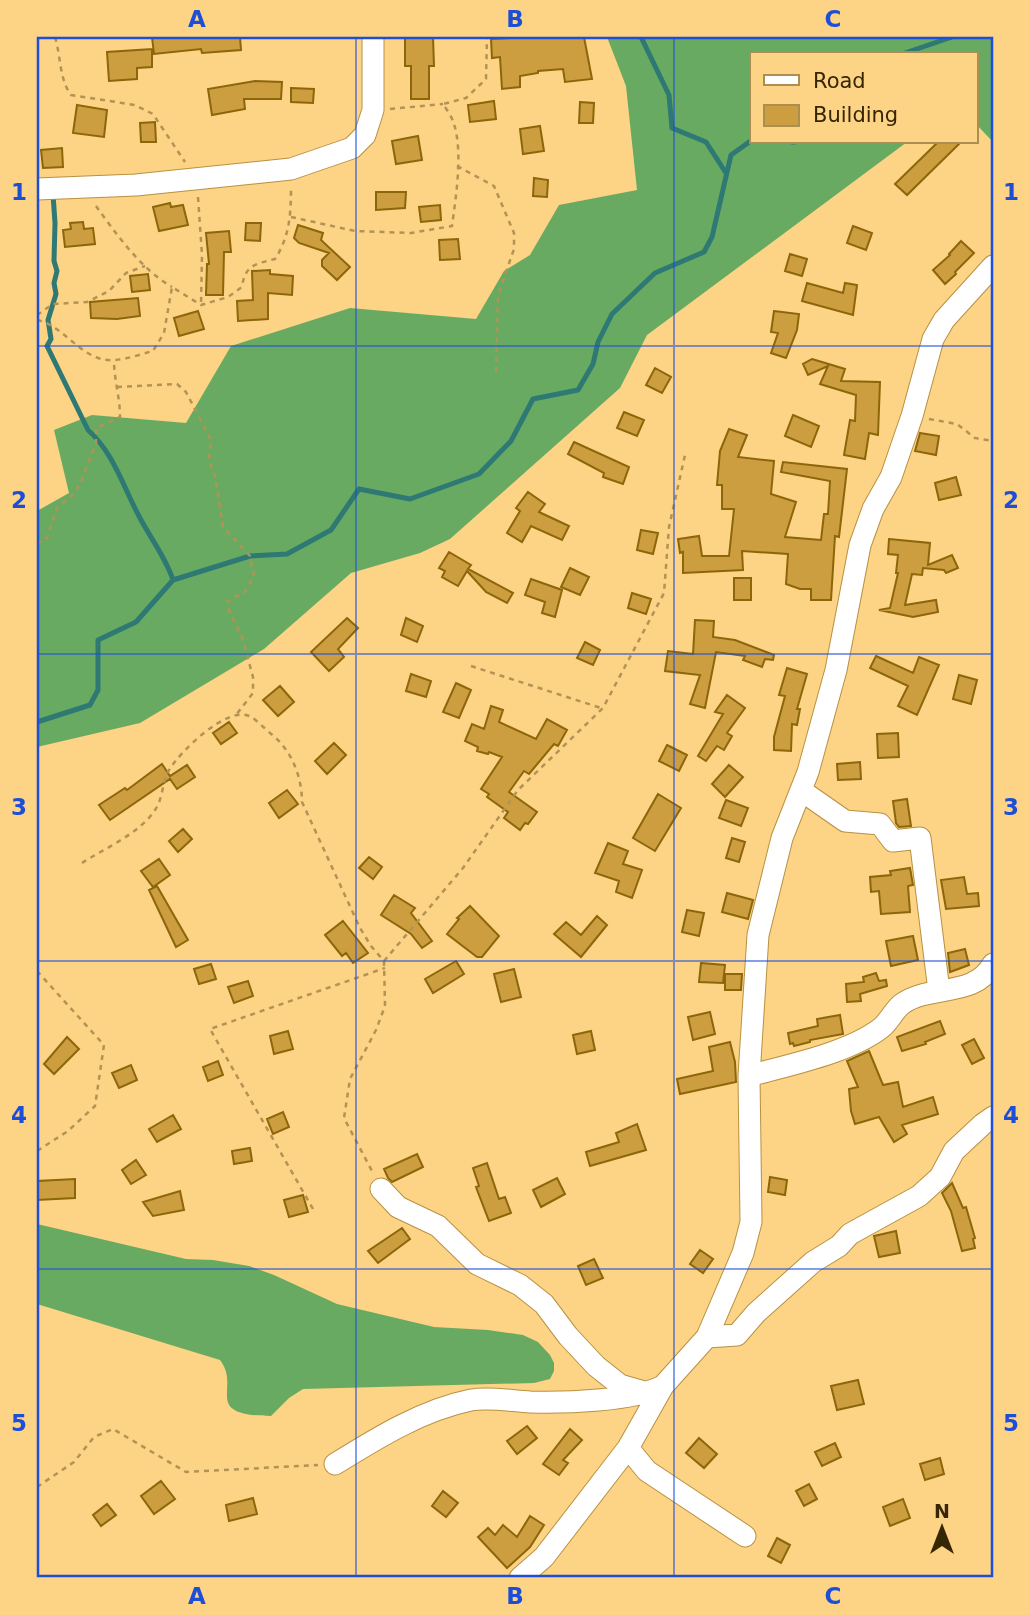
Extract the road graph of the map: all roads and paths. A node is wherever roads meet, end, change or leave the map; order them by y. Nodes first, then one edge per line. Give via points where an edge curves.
1 (55, 37) edge
2 (373, 37) edge
3 (487, 37) edge
4 (443, 104) junction
5 (373, 110) junction
6 (457, 166) junction
7 (291, 169) junction
8 (195, 178) junction
9 (87, 187) junction
10 (37, 189) edge
11 (291, 217) junction
12 (145, 266) junction
13 (993, 266) edge
14 (172, 287) junction
15 (201, 305) junction
16 (37, 315) edge
17 (37, 320) edge
18 (114, 360) junction
19 (496, 376) dead end
20 (117, 387) junction
21 (912, 416) junction
22 (993, 441) edge
23 (685, 455) dead end
24 (37, 544) edge
25 (471, 666) dead end
26 (603, 708) junction
27 (236, 715) junction
28 (802, 791) junction
29 (82, 863) dead end
30 (384, 961) junction
31 (993, 964) edge
32 (385, 968) junction
33 (37, 971) edge
34 (939, 991) junction
35 (749, 1076) junction
36 (993, 1117) edge
37 (37, 1151) edge
38 (381, 1189) joint
39 (313, 1209) dead end
40 (707, 1337) junction
41 (656, 1390) junction
42 (628, 1448) junction
43 (335, 1464) joint
44 (37, 1487) edge
45 (745, 1536) dead end
46 (135, 1578) edge
47 (181, 1578) edge
48 (520, 1578) edge

1 - 8 path via 64,86 71,95 135,106 153,114
2 - 5 street
3 - 4 path via 486,79 466,98
4 - 5 path
4 - 6 path via 454,122
5 - 7 street via 365,135 352,148
6 - 11 path via 452,226 411,233 355,231
6 - 19 path via 494,186 514,233 514,249 498,295
7 - 8 street
7 - 11 path
8 - 9 street
8 - 15 path via 202,228
9 - 10 street
9 - 12 path via 109,225
11 - 15 path via 275,259 253,265 244,275 242,288 228,297
12 - 14 path
12 - 16 path via 126,273 109,291 87,302 53,304
13 - 21 street via 944,320 933,339
14 - 15 path
14 - 18 path via 164,332 153,351
17 - 18 path via 49,323 85,352
18 - 20 path
20 - 24 path via 120,416 96,428 96,443 75,494 57,508 47,538
20 - 27 path via 177,384 186,392 211,440 209,460 223,527 250,556 254,576 245,592 228,601 253,677 253,693
21 - 22 path via 957,424 975,438
21 - 28 street via 860,545 836,670
23 - 26 path via 669,527 664,593
25 - 26 path
26 - 30 path via 518,790 463,868
27 - 29 path via 217,722 181,754 168,771 156,810 134,831
27 - 30 path via 248,716 285,744 302,786 302,802 360,928
28 - 34 street via 845,821 880,824 893,841 920,838
28 - 35 street via 782,838 758,935
30 - 32 path
31 - 34 street via 982,978 963,988
32 - 38 path via 385,1006 350,1079 344,1118
32 - 39 path via 210,1030
33 - 37 path via 104,1045 95,1106
34 - 35 street via 902,1004 883,1027 862,1041 801,1064
35 - 40 street via 751,1222 743,1253
36 - 40 street via 954,1152 940,1177 919,1196 850,1234 813,1262 737,1335
38 - 41 street via 398,1207 438,1226 477,1264 520,1285 544,1304 568,1336 620,1385
40 - 41 street
41 - 42 street
41 - 43 street via 562,1403 473,1400 393,1429
42 - 45 street via 648,1471
42 - 48 street via 544,1557
43 - 44 path via 186,1472 113,1429 94,1437 74,1461
46 - 47 path

